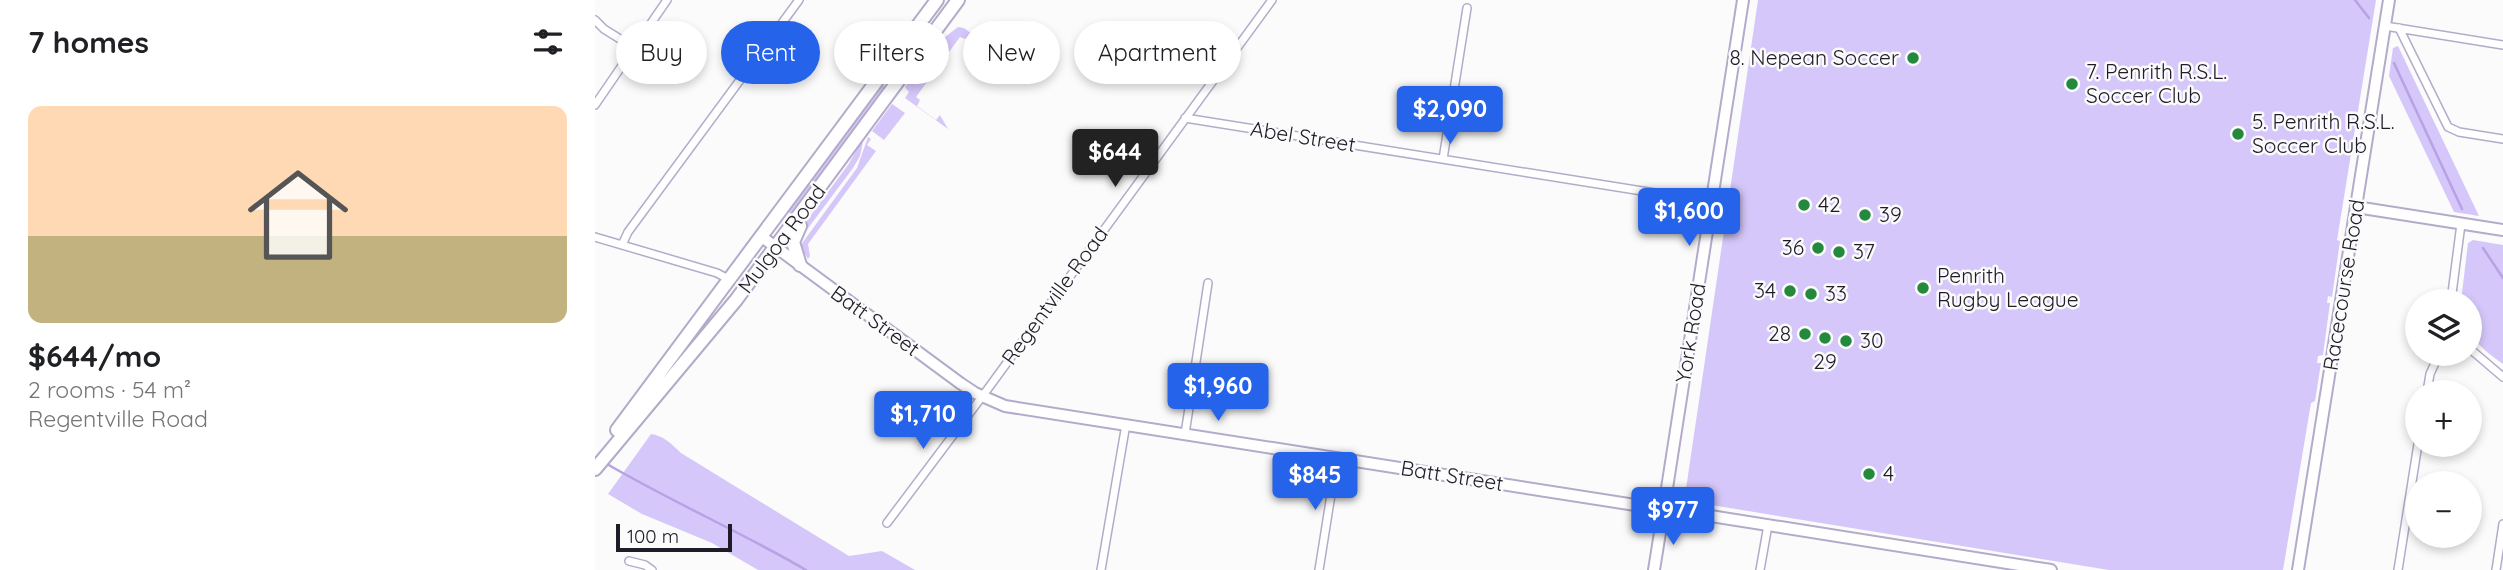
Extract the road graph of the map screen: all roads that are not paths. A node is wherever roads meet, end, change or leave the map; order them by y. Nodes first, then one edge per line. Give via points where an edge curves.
1 (667, 0) edge
2 (799, 0) edge
3 (937, 0) edge
4 (958, 0) edge
5 (1272, 0) edge
6 (1744, 0) edge
7 (2389, 0) edge
8 (1467, 8) dead end
9 (595, 20) edge
10 (654, 21) edge
11 (2385, 26) junction
12 (2399, 28) junction
13 (616, 36) edge
14 (2503, 45) edge
15 (616, 76) edge
16 (595, 105) edge
17 (1185, 118) junction
18 (2503, 139) edge
19 (850, 146) junction
20 (1443, 159) junction
21 (1711, 202) junction
22 (2356, 207) junction
23 (2461, 224) junction
24 (2503, 230) edge
25 (595, 237) edge
26 (762, 237) junction
27 (622, 245) junction
28 (776, 247) junction
29 (800, 264) junction
30 (731, 280) junction
31 (1208, 283) dead end
32 (2453, 289) edge
33 (2482, 359) edge
34 (2503, 377) edge
35 (982, 396) junction
36 (1126, 425) junction
37 (1185, 434) junction
38 (1338, 457) junction
39 (2416, 457) edge
40 (599, 460) edge
41 (1669, 505) junction
42 (1654, 508) junction
43 (1662, 520) junction
44 (887, 523) dead end
45 (2503, 524) edge
46 (1767, 525) junction
47 (629, 561) dead end
48 (652, 570) edge
49 (1101, 570) edge
50 (1319, 570) edge
51 (1654, 570) edge
52 (1760, 570) edge
53 (2048, 570) edge
54 (2298, 570) edge
55 (2398, 570) edge
56 (2495, 570) edge

1 - 10 street
2 - 27 street
3 - 26 main road, Mulgoa Road
4 - 19 main road, Mulgoa Road
5 - 17 street, Regentville Road
6 - 21 street, York Road
7 - 11 street, Racecourse Road
8 - 20 street
9 - 13 street
11 - 12 street
11 - 22 street, Racecourse Road
12 - 14 street
12 - 18 street via 2448,127
15 - 16 street
17 - 20 street, Abel Street
17 - 35 street, Regentville Road
19 - 28 main road, Mulgoa Road
19 - 29 main road via 844,167 795,235 793,244
20 - 21 street, Abel Street
21 - 41 street, York Road
22 - 23 street
22 - 54 street, Racecourse Road
23 - 24 street
23 - 32 street
25 - 27 street
26 - 28 street, Batt Street
26 - 30 main road, Mulgoa Road
27 - 30 street
28 - 29 street, Batt Street
28 - 40 main road, Mulgoa Road via 737,300
29 - 35 street, Batt Street
30 - 40 main road, Mulgoa Road
31 - 37 street
33 - 34 street
35 - 36 street, Batt Street via 1013,407
35 - 44 street, Regentville Road
36 - 37 street, Batt Street
36 - 49 street
37 - 38 street, Batt Street
38 - 42 street, Batt Street
38 - 50 street
39 - 55 street
41 - 42 street via 1657,503
41 - 43 street via 1669,517
41 - 46 street
42 - 43 street
43 - 51 street
45 - 56 street
46 - 52 street
46 - 53 street
47 - 48 street

